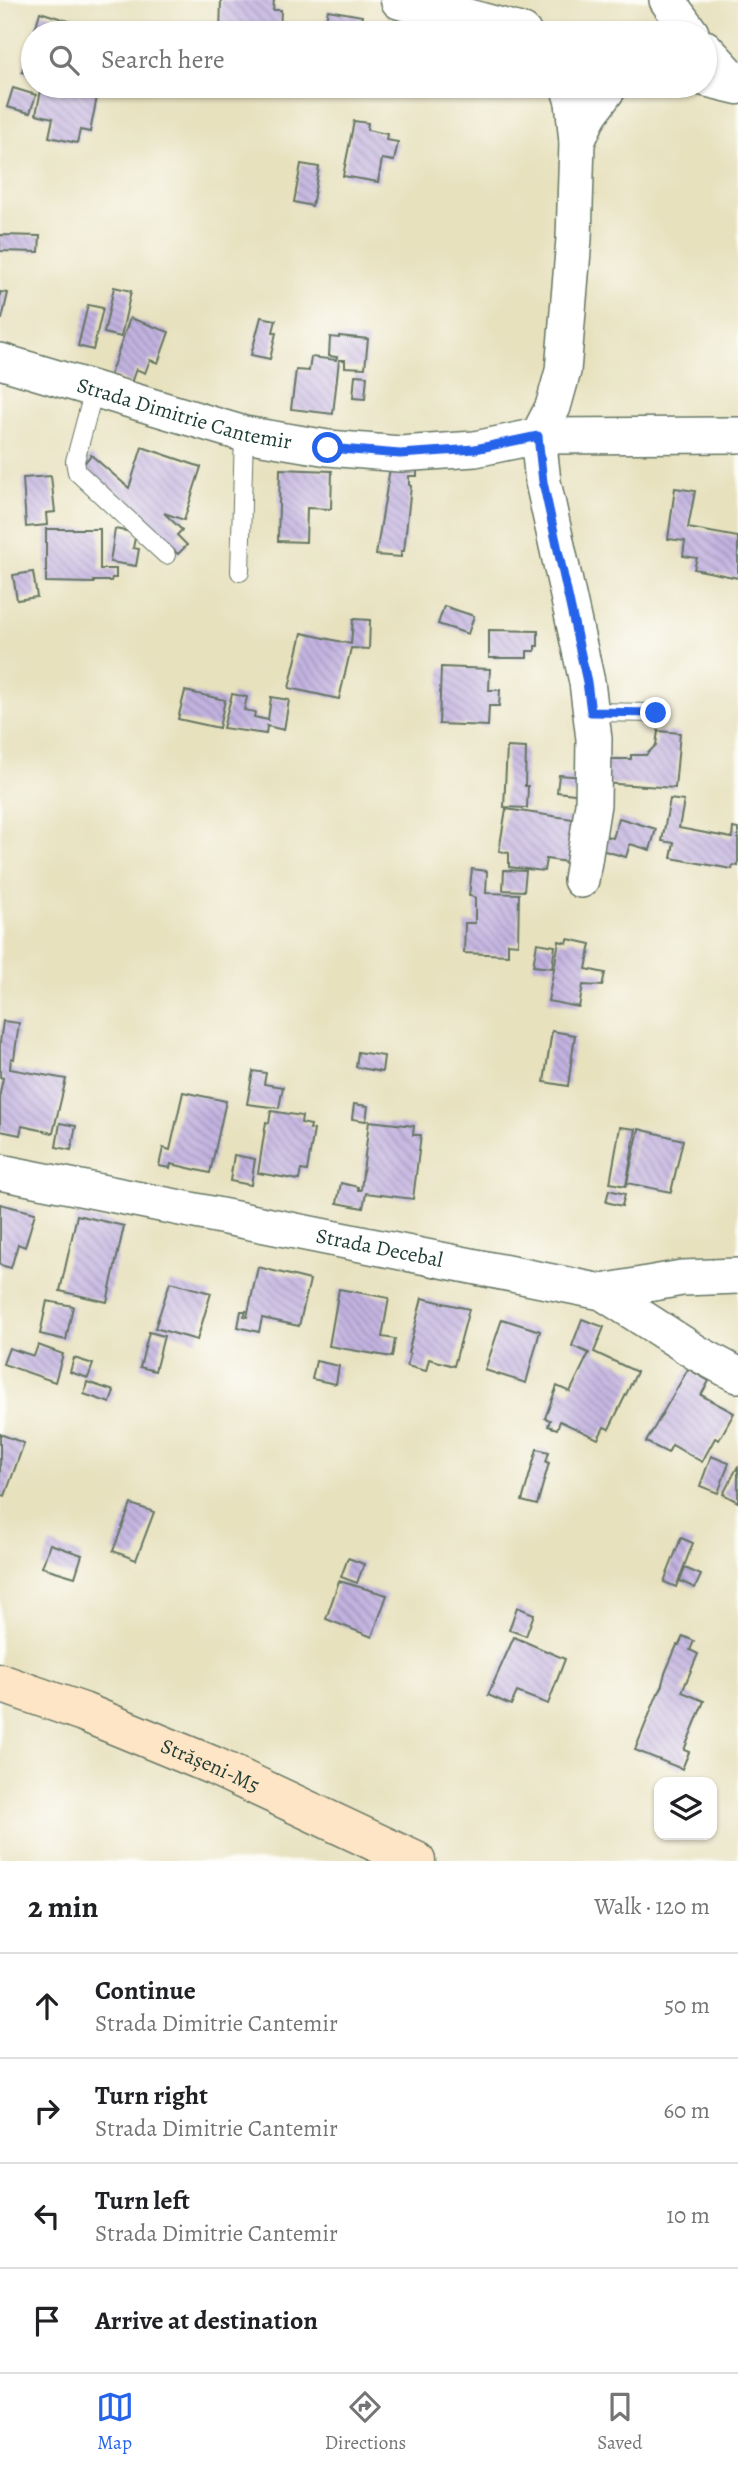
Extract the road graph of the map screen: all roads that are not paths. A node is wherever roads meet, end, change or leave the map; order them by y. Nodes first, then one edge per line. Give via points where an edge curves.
1 (400, 0) edge
2 (667, 0) edge
3 (478, 21) edge
4 (682, 21) edge
5 (717, 61) edge
6 (717, 80) edge
7 (738, 85) edge
8 (572, 98) edge
9 (601, 98) edge
10 (577, 142) junction
11 (0, 361) edge
12 (94, 390) junction
13 (244, 434) junction
14 (738, 435) edge
15 (538, 436) junction
16 (166, 555) dead end
17 (240, 572) dead end
18 (591, 712) junction
19 (656, 713) dead end
20 (581, 880) dead end
21 (0, 1172) edge
22 (738, 1276) edge
23 (602, 1292) junction
24 (738, 1375) edge
25 (0, 1683) edge
26 (416, 1861) edge

1 - 3 street
2 - 4 street
5 - 7 street
6 - 7 street
8 - 10 street
9 - 10 street
10 - 15 street via 563,371 553,407
11 - 12 street, Strada Dimitrie Cantemir
12 - 13 street, Strada Dimitrie Cantemir
12 - 16 lane via 75,461 77,472
13 - 15 street, Strada Dimitrie Cantemir via 400,454 475,449
13 - 17 lane
14 - 15 street, Strada Dimitrie Cantemir
15 - 18 street via 543,482
18 - 19 lane
18 - 20 street via 593,804
21 - 23 street, Strada Decebal
22 - 23 street via 682,1278
23 - 24 street, Strada Decebal
25 - 26 main road, Strășeni-M5 via 214,1766

